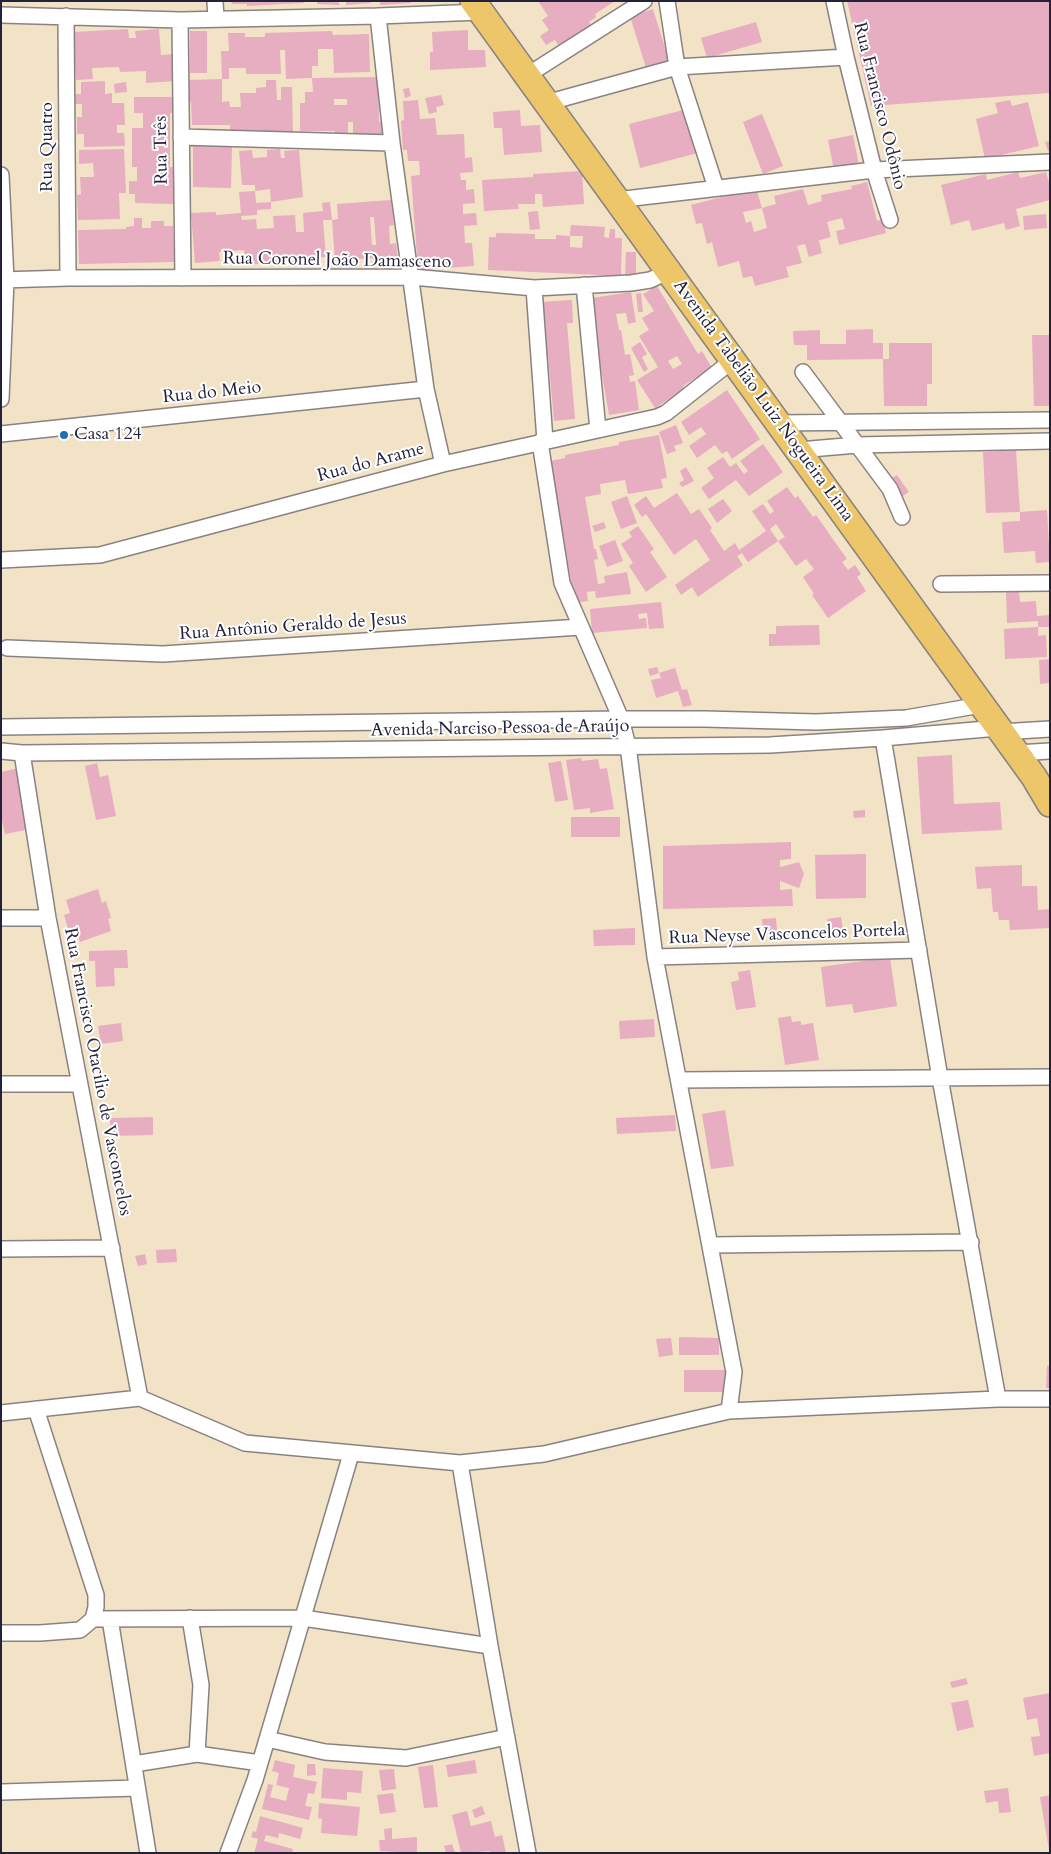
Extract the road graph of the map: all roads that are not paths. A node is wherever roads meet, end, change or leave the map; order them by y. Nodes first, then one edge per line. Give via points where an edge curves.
1 (216, 1) edge
2 (644, 1) edge
3 (667, 1) edge
4 (834, 1) edge
5 (477, 6) edge
6 (1, 15) edge
7 (66, 16) junction
8 (378, 16) junction
9 (216, 19) junction
10 (180, 20) junction
11 (846, 57) junction
12 (677, 67) junction
13 (526, 76) junction
14 (546, 103) junction
15 (180, 136) junction
16 (392, 143) junction
17 (1050, 162) edge
18 (874, 170) junction
19 (1, 175) edge
20 (716, 188) junction
21 (616, 200) junction
22 (890, 220) dead end
23 (670, 271) junction
24 (412, 277) junction
25 (68, 278) junction
26 (183, 278) junction
27 (4, 280) edge
28 (584, 285) junction
29 (534, 288) junction
30 (734, 360) junction
31 (803, 372) dead end
32 (426, 390) junction
33 (1, 399) edge
34 (1050, 420) edge
35 (779, 423) junction
36 (840, 423) junction
37 (598, 430) junction
38 (1, 434) edge
39 (542, 441) junction
40 (1050, 441) edge
41 (857, 444) junction
42 (798, 450) junction
43 (443, 464) junction
44 (902, 518) dead end
45 (1, 560) edge
46 (1050, 583) edge
47 (941, 584) dead end
48 (581, 627) junction
49 (7, 648) dead end
50 (981, 705) junction
51 (621, 719) junction
52 (1, 727) edge
53 (999, 730) junction
54 (1049, 730) edge
55 (883, 738) junction
56 (628, 746) junction
57 (1050, 751) edge
58 (1, 752) edge
59 (22, 753) junction
60 (1016, 753) junction
61 (1050, 804) edge
62 (1, 918) edge
63 (48, 918) junction
64 (919, 950) junction
65 (656, 958) junction
66 (1050, 1077) edge
67 (940, 1078) junction
68 (679, 1080) junction
69 (1, 1084) edge
70 (80, 1084) junction
71 (971, 1242) junction
72 (710, 1244) junction
73 (112, 1248) junction
74 (1, 1249) edge
75 (140, 1398) junction
76 (998, 1399) junction
77 (1050, 1399) edge
78 (36, 1409) junction
79 (729, 1411) junction
80 (1, 1413) edge
81 (351, 1454) junction
82 (460, 1463) junction
83 (190, 1618) junction
84 (303, 1618) junction
85 (93, 1619) junction
86 (110, 1619) junction
87 (1, 1633) edge
88 (490, 1646) junction
89 (507, 1737) junction
90 (267, 1739) junction
91 (197, 1754) junction
92 (260, 1763) junction
93 (134, 1764) junction
94 (137, 1788) junction
95 (1, 1792) edge
96 (148, 1853) edge
97 (228, 1853) edge
98 (528, 1853) edge

1 - 9 street
2 - 13 street
3 - 12 street
4 - 11 street, Rua Francisco Odônio
5 - 8 street
5 - 13 highway, Avenida Tabelião Luiz Nogueira Lima
6 - 7 street
7 - 10 street
7 - 25 street, Rua Quatro
8 - 9 street
8 - 16 street
9 - 10 street
10 - 15 street, Rua Três
11 - 12 street
11 - 18 street, Rua Francisco Odônio
12 - 14 street
12 - 20 street
13 - 14 highway, Avenida Tabelião Luiz Nogueira Lima
14 - 21 highway, Avenida Tabelião Luiz Nogueira Lima
15 - 16 street
15 - 26 street, Rua Três
16 - 24 street
17 - 18 street
18 - 20 street
18 - 22 street, Rua Francisco Odônio
19 - 27 street
20 - 21 street
21 - 23 highway, Avenida Tabelião Luiz Nogueira Lima
23 - 28 street, Rua Coronel João Damasceno via 650,280
23 - 30 highway, Avenida Tabelião Luiz Nogueira Lima
24 - 26 street, Rua Coronel João Damasceno
24 - 29 street, Rua Coronel João Damasceno
24 - 32 street
25 - 26 street, Rua Coronel João Damasceno
25 - 27 street, Rua Coronel João Damasceno
27 - 33 street
28 - 29 street, Rua Coronel João Damasceno
28 - 37 street
29 - 39 street
30 - 35 highway, Avenida Tabelião Luiz Nogueira Lima
30 - 37 street, Rua do Arame via 666,413
31 - 36 street
32 - 38 street, Rua do Meio
32 - 43 street
34 - 36 street
35 - 36 street
35 - 42 highway, Avenida Tabelião Luiz Nogueira Lima
36 - 41 street
37 - 39 street, Rua do Arame
39 - 43 street, Rua do Arame
39 - 48 street via 562,583
40 - 41 street
41 - 42 street
41 - 44 street via 890,489
42 - 50 highway, Avenida Tabelião Luiz Nogueira Lima
43 - 45 street, Rua do Arame via 100,555
46 - 47 street
48 - 49 street, Rua Antônio Geraldo de Jesus via 163,654
48 - 51 street
50 - 51 street, Avenida Narciso Pessoa de Araújo via 881,720
50 - 53 highway, Avenida Tabelião Luiz Nogueira Lima
51 - 52 street, Avenida Narciso Pessoa de Araújo
51 - 56 street
53 - 54 street, Avenida Narciso Pessoa de Araújo
53 - 55 street, Avenida Narciso Pessoa de Araújo
53 - 60 highway, Avenida Tabelião Luiz Nogueira Lima
55 - 56 street, Avenida Narciso Pessoa de Araújo via 770,745
55 - 64 street
56 - 59 street, Avenida Narciso Pessoa de Araújo
56 - 65 street
57 - 60 street
58 - 59 street, Avenida Narciso Pessoa de Araújo
59 - 63 street, Rua Francisco Otacilio de Vasconcelos
60 - 61 highway, Avenida Tabelião Luiz Nogueira Lima
62 - 63 street
63 - 70 street, Rua Francisco Otacilio de Vasconcelos
64 - 65 street, Rua Neyse Vasconcelos Portela
64 - 67 street
65 - 68 street
66 - 67 street
67 - 68 street
67 - 71 street
68 - 72 street
69 - 70 street
70 - 73 street, Rua Francisco Otacilio de Vasconcelos
71 - 72 street
71 - 76 street
72 - 79 street via 734,1372
73 - 74 street
73 - 75 street, Rua Francisco Otacilio de Vasconcelos
75 - 78 street
75 - 81 street via 245,1443
76 - 77 street
76 - 79 street
78 - 80 street
78 - 85 street via 96,1595
79 - 82 street via 544,1454
81 - 82 street
81 - 84 street
82 - 88 street
83 - 84 street
83 - 86 street
83 - 91 street via 201,1686
84 - 88 street
84 - 90 street
85 - 86 street
85 - 87 street via 80,1630
86 - 93 street
88 - 89 street
89 - 90 street via 406,1758 325,1752
89 - 98 street
90 - 92 street
91 - 92 street
91 - 93 street
92 - 97 street
93 - 94 street
94 - 95 street
94 - 96 street

